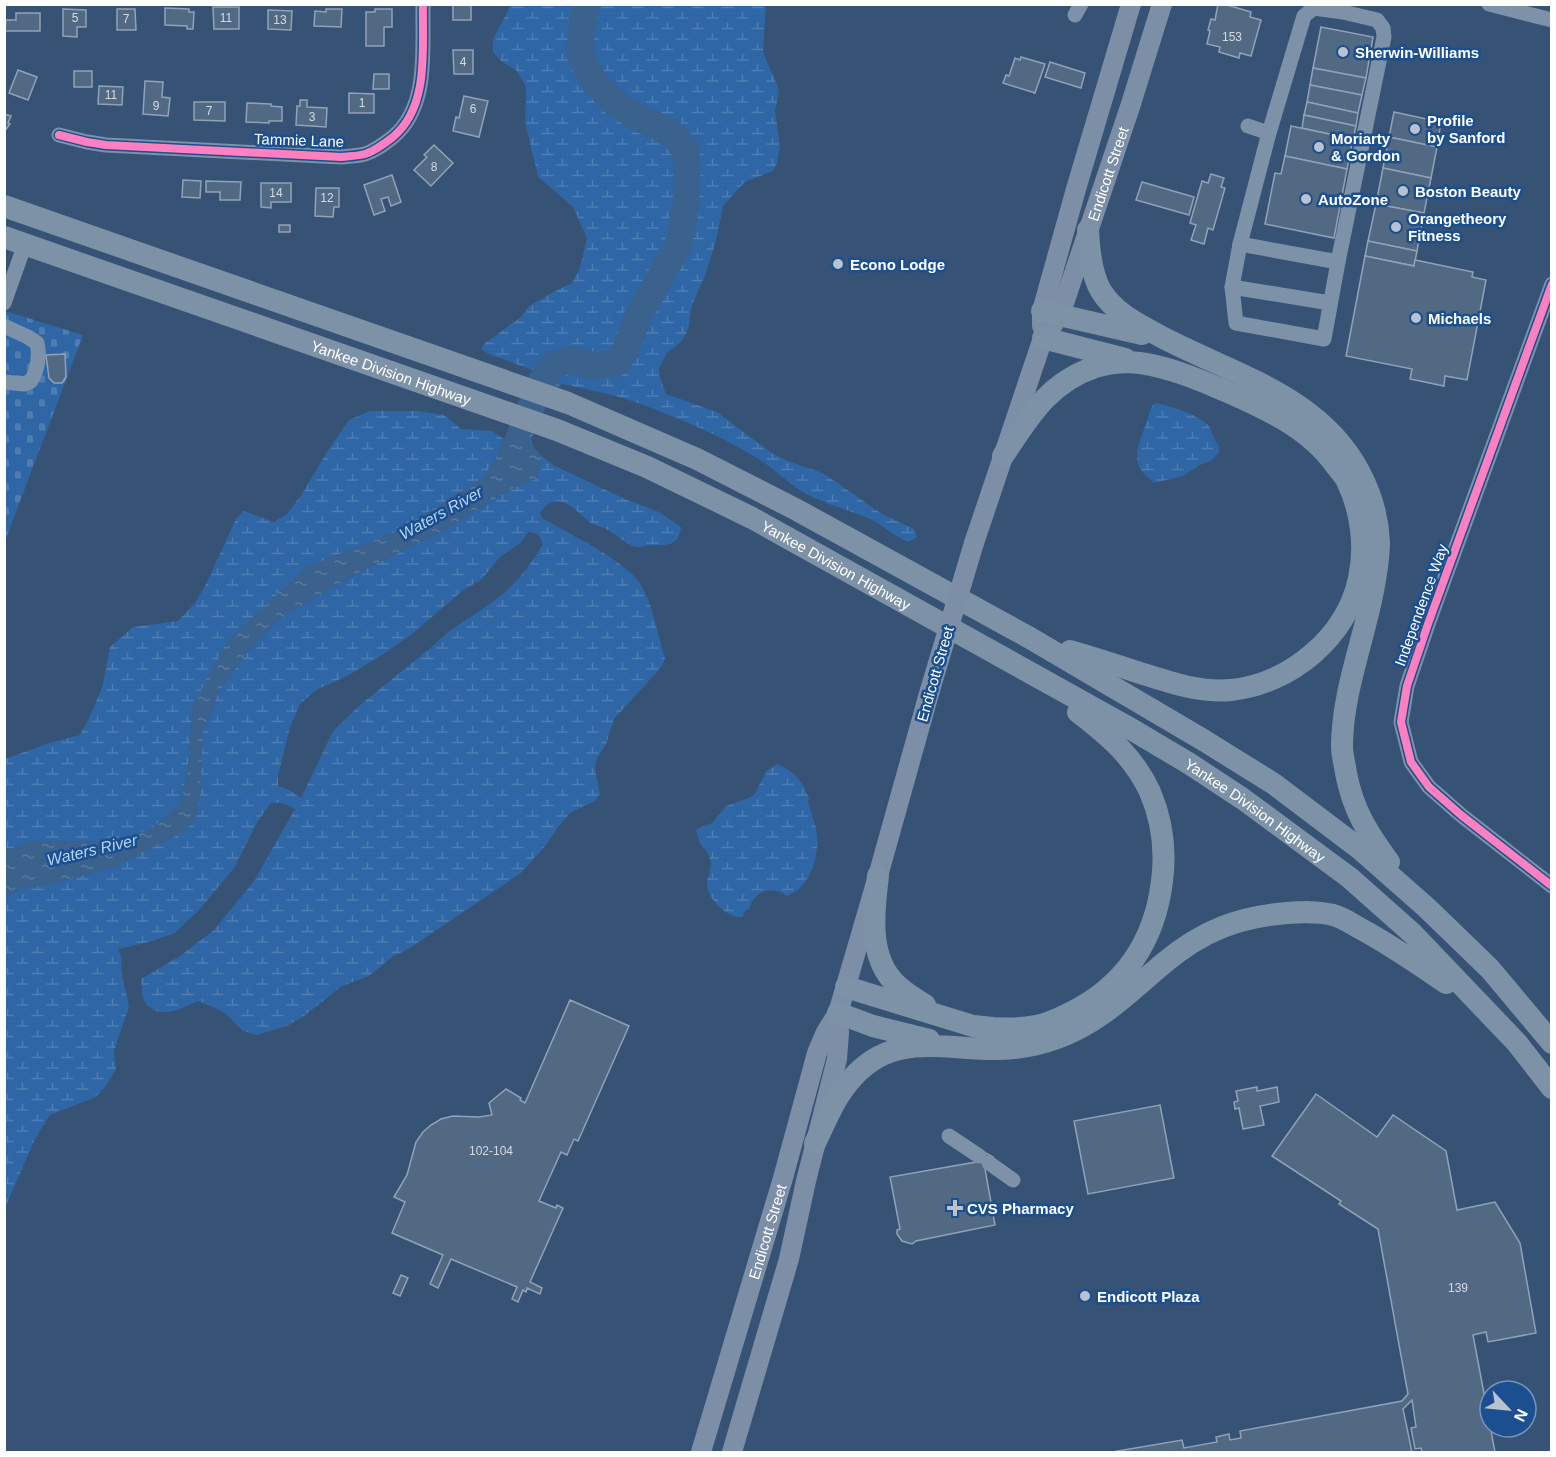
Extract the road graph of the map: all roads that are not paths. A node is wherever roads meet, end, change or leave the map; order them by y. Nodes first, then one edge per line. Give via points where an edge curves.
1 (423, 4) edge
2 (1131, 4) edge
3 (1161, 4) edge
4 (1489, 4) edge
5 (1551, 20) edge
6 (1248, 126) dead end
7 (1269, 133) junction
8 (59, 135) dead end
9 (4, 206) edge
10 (1088, 230) junction
11 (15, 241) edge
12 (1240, 244) junction
13 (1338, 262) junction
14 (1551, 284) edge
15 (1232, 287) junction
16 (4, 303) edge
17 (1330, 303) junction
18 (1051, 313) junction
19 (4, 326) edge
20 (1043, 338) junction
21 (1169, 341) junction
22 (1139, 363) junction
23 (4, 382) edge
24 (1003, 456) junction
25 (1030, 638) junction
26 (1020, 667) junction
27 (878, 876) junction
28 (1551, 886) edge
29 (1414, 897) junction
30 (846, 987) junction
31 (1485, 1010) junction
32 (838, 1013) junction
33 (956, 1021) junction
34 (1551, 1043) edge
35 (950, 1046) junction
36 (1551, 1088) edge
37 (949, 1136) dead end
38 (815, 1143) junction
39 (1013, 1180) dead end
40 (701, 1452) edge
41 (732, 1452) edge

1 - 8 street, Tammie Lane via 421,77 411,116 383,145 364,154 341,157 106,145
2 - 18 main road, Endicott Street via 1074,194
3 - 10 main road, Endicott Street
4 - 5 street
6 - 7 street
7 - 12 street
7 - 13 street via 1304,16 1314,8 1377,20 1384,37
9 - 25 highway, Yankee Division Highway via 567,403 751,486
10 - 18 main road, Endicott Street
10 - 21 highway via 1095,272 1106,298 1126,318
11 - 16 street
11 - 26 highway, Yankee Division Highway via 502,410 647,467 742,514
12 - 13 street
12 - 15 street
13 - 17 street
14 - 28 street, Independence Way via 1407,686 1401,722 1411,762 1429,787
15 - 17 street
15 - 17 street via 1236,323 1323,339
18 - 20 main road, Endicott Street
18 - 21 highway
19 - 23 street via 37,343 39,351 31,381
20 - 22 highway
20 - 24 main road, Endicott Street
21 - 29 highway via 1260,383 1302,408 1347,451 1370,495 1379,542 1377,572 1349,690 1342,748 1358,816
22 - 24 highway via 1096,367 1064,381 1036,410
22 - 25 highway via 1194,378 1281,417 1328,454 1346,480 1361,530 1359,578 1351,601 1341,621 1299,665 1256,686 1230,690 1186,687
24 - 27 main road, Endicott Street, bridge via 930,690
25 - 29 highway, Yankee Division Highway via 1274,784 1360,849
26 - 31 highway, Yankee Division Highway via 1126,726 1243,799 1350,878 1413,934
26 - 33 highway via 1109,736 1138,771 1150,792 1163,842 1160,901 1143,946 1126,970 1094,1000 1039,1026 992,1029
27 - 30 main road, Endicott Street
27 - 33 highway via 874,920 885,970 906,993
29 - 34 highway, Yankee Division Highway via 1490,969
30 - 32 main road, Endicott Street
30 - 33 highway
31 - 35 highway via 1383,941 1335,915 1293,912 1219,927 1178,952 1094,1021 1067,1035 1015,1048
31 - 36 highway, Yankee Division Highway via 1517,1043
32 - 35 highway
32 - 38 main road, Endicott Street via 837,1059
32 - 40 main road, Endicott Street via 817,1053
35 - 38 highway via 898,1048 862,1068 834,1102
37 - 39 street
38 - 41 main road, Endicott Street via 789,1259

